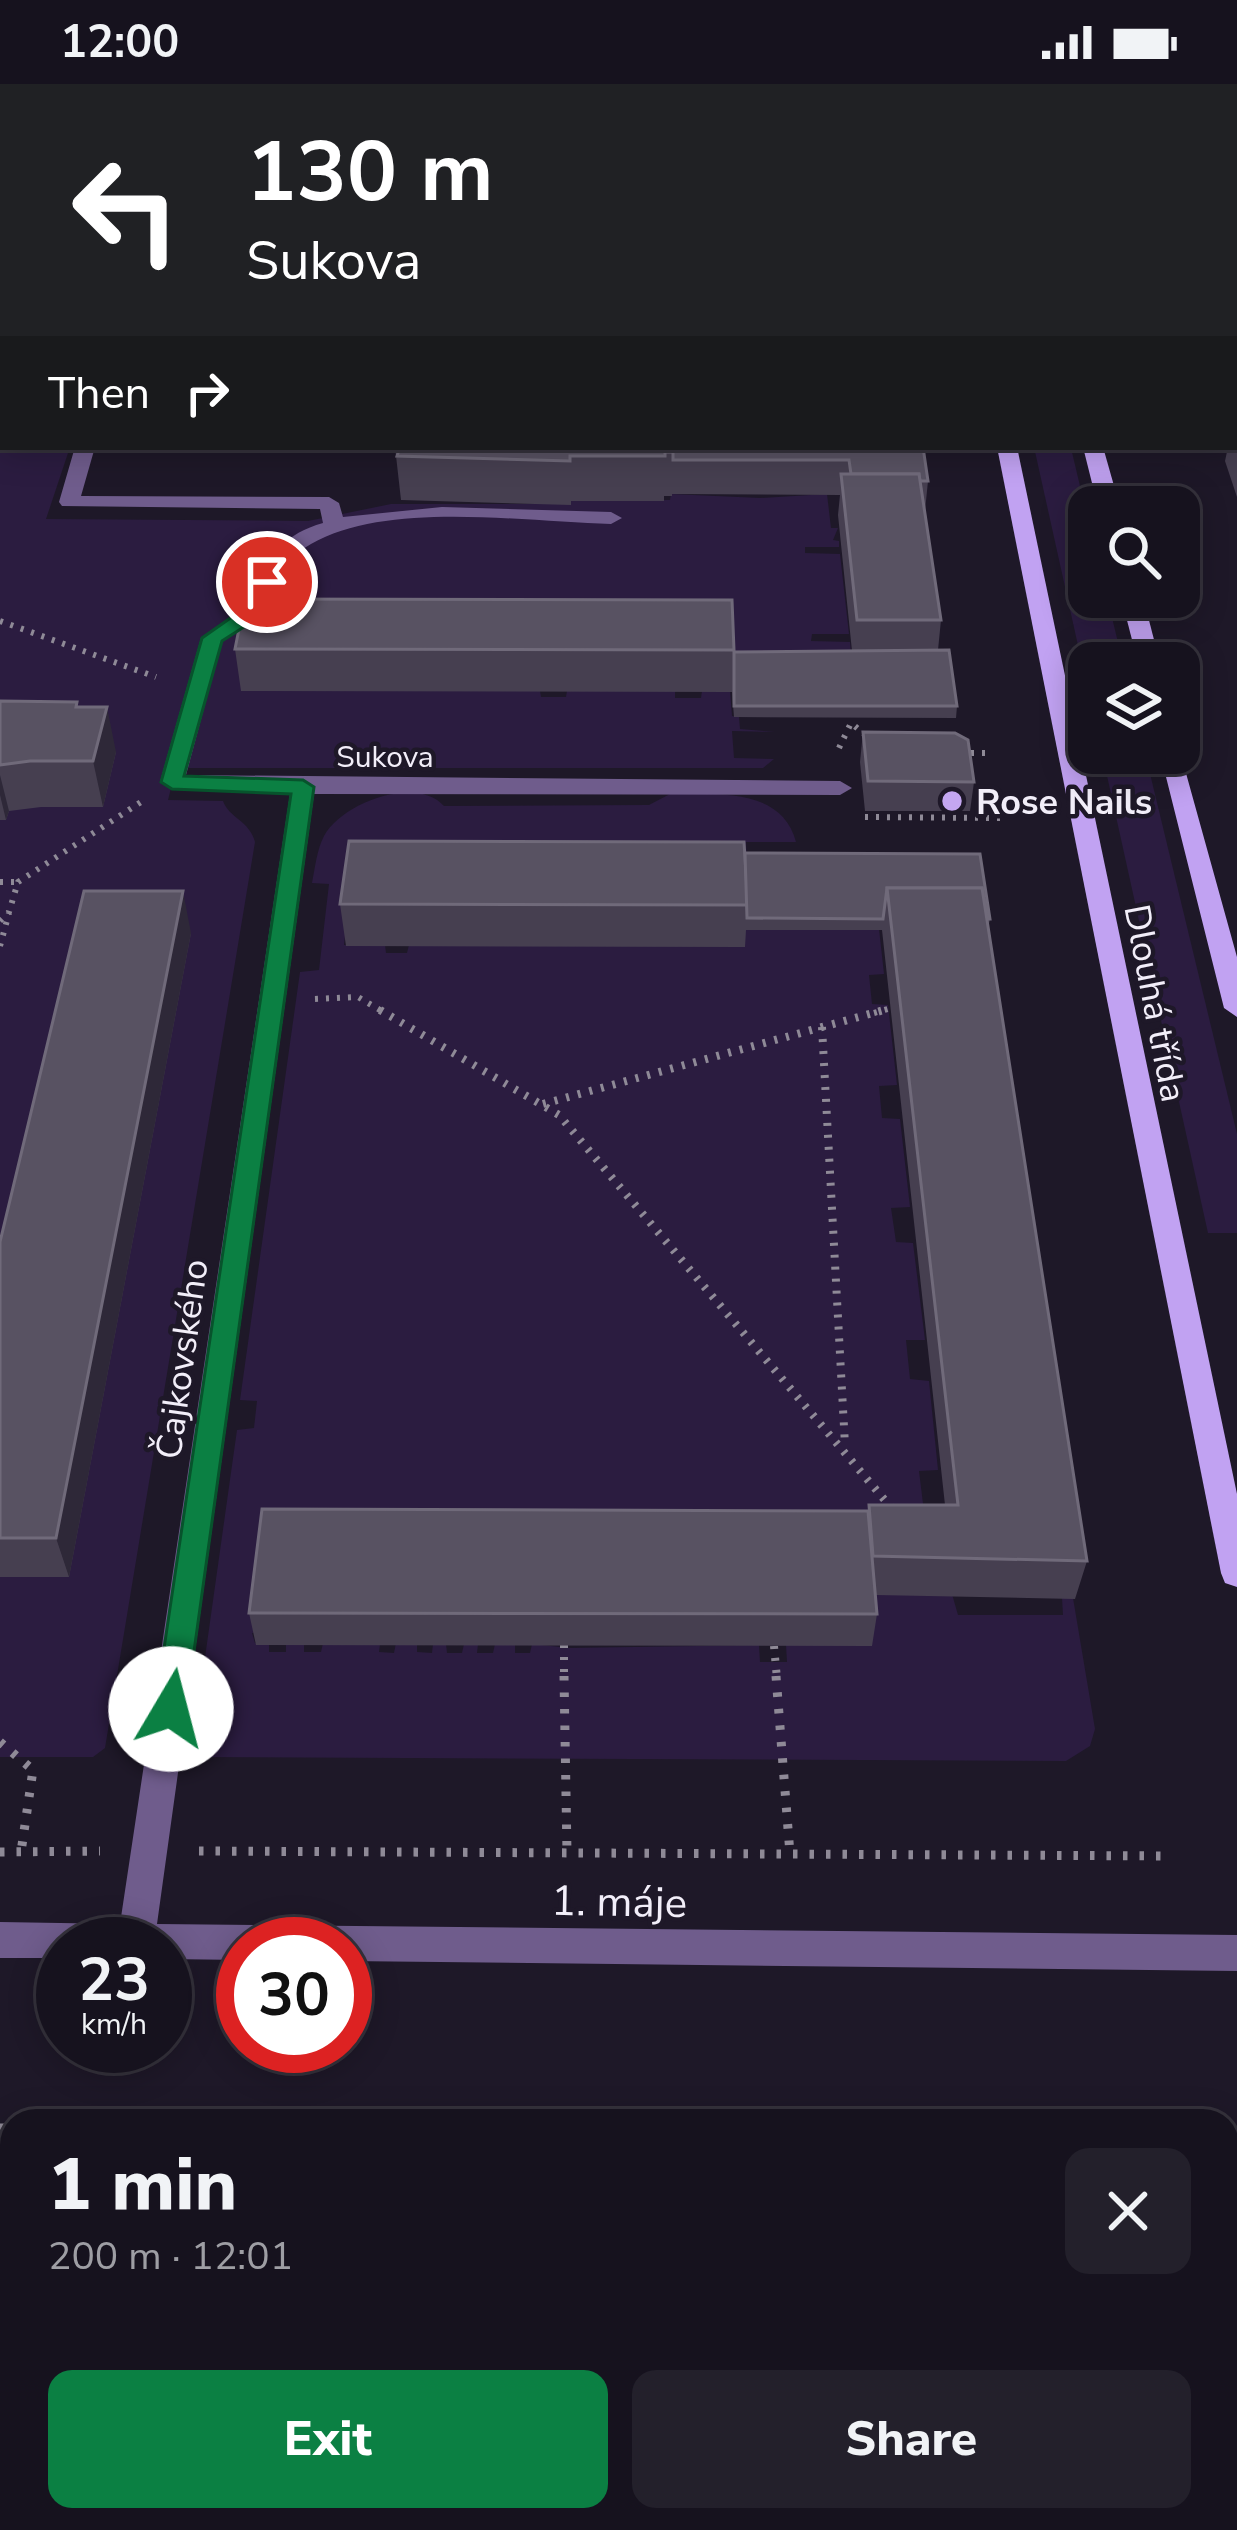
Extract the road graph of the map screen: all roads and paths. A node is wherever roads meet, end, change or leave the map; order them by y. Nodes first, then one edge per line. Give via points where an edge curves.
1 (84, 450) edge
2 (1008, 450) edge
3 (1094, 450) edge
4 (1103, 486) edge
5 (611, 518) edge
6 (334, 523) junction
7 (0, 621) edge
8 (191, 703) junction
9 (876, 743) edge
10 (950, 753) edge
11 (991, 753) dead end
12 (836, 755) dead end
13 (1177, 774) edge
14 (172, 782) junction
15 (303, 787) junction
16 (840, 788) dead end
17 (865, 818) edge
18 (1001, 818) dead end
19 (0, 882) edge
20 (18, 882) junction
21 (9, 912) junction
22 (0, 921) edge
23 (0, 946) edge
24 (272, 1001) junction
25 (888, 1009) dead end
26 (1237, 1009) edge
27 (822, 1027) junction
28 (542, 1105) junction
29 (845, 1448) junction
30 (908, 1528) edge
31 (1237, 1573) edge
32 (564, 1646) edge
33 (774, 1646) edge
34 (0, 1742) edge
35 (150, 1851) junction
36 (0, 1852) edge
37 (21, 1852) junction
38 (567, 1853) junction
39 (790, 1854) junction
40 (1172, 1856) dead end
41 (140, 1917) edge
42 (0, 1940) edge
43 (36, 1940) edge
44 (192, 1942) edge
45 (1237, 1952) edge

1 - 6 street via 69,502 329,503
2 - 31 main road, Dlouhá třída
3 - 4 main road
5 - 6 street via 388,515
6 - 8 street via 283,551 250,614 212,638
7 - 8 path via 153,675
8 - 14 street
9 - 12 path via 851,723
10 - 11 path
13 - 26 main road, Dlouhá třída
14 - 15 street, Sukova
14 - 20 path
15 - 16 street, Sukova
15 - 24 street, Čajkovského
17 - 18 path
19 - 20 path
20 - 21 path
21 - 22 path
21 - 23 path
24 - 28 path via 358,997
24 - 35 street, Čajkovského
25 - 27 path
27 - 28 path
27 - 29 path
28 - 29 path via 560,1115
29 - 30 path
32 - 38 path
33 - 39 path
34 - 37 path via 33,1770
35 - 37 path
35 - 38 path
35 - 41 street, Čajkovského
36 - 37 path
38 - 39 path
39 - 40 path
42 - 43 street, 1. máje
44 - 45 street, 1. máje

